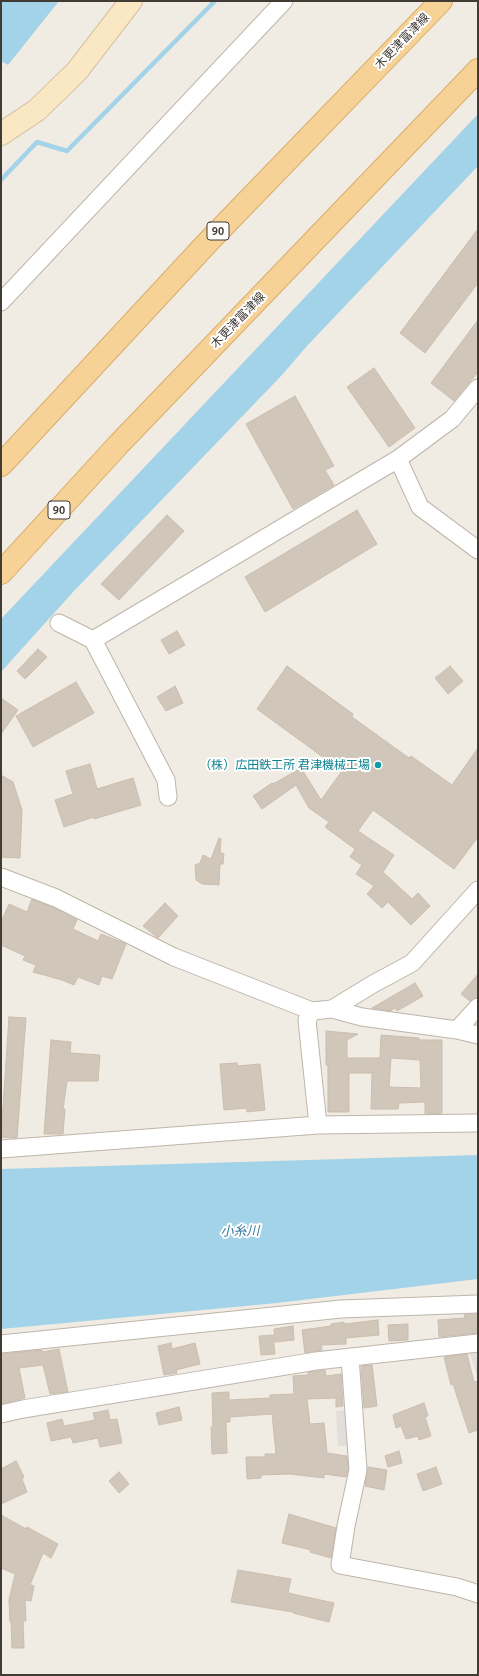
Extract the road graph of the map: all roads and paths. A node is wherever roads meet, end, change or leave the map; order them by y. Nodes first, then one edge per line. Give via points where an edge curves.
1 (131, 1) edge
2 (284, 1) edge
3 (441, 1) edge
4 (478, 70) edge
5 (1, 134) edge
6 (1, 302) edge
7 (478, 388) edge
8 (398, 460) junction
9 (1, 465) edge
10 (478, 550) edge
11 (1, 573) edge
12 (59, 623) dead end
13 (93, 640) junction
14 (168, 797) dead end
15 (1, 877) edge
16 (478, 890) edge
17 (478, 1007) edge
18 (332, 1009) junction
19 (312, 1011) junction
20 (457, 1030) junction
21 (478, 1035) edge
22 (478, 1123) edge
23 (318, 1125) junction
24 (1, 1149) edge
25 (478, 1304) edge
26 (478, 1343) edge
27 (1, 1344) edge
28 (350, 1357) junction
29 (1, 1414) edge
30 (478, 1594) edge

1 - 5 street via 77,71 37,110
2 - 6 street
3 - 9 main road, 木更津富津線 / 90 via 209,241
4 - 11 main road, 木更津富津線 / 90 via 117,446
7 - 8 street via 452,419
8 - 10 street via 420,507
8 - 13 street
12 - 13 street
13 - 14 street via 166,780
15 - 19 street via 56,898 174,957
16 - 18 street via 412,963
17 - 20 street
18 - 19 street
18 - 20 street via 362,1017
19 - 23 street via 307,1020
20 - 21 street
22 - 23 street
23 - 24 street
25 - 27 street via 341,1309
26 - 28 street
28 - 29 street via 61,1402
28 - 30 street via 358,1470 340,1564 458,1587

